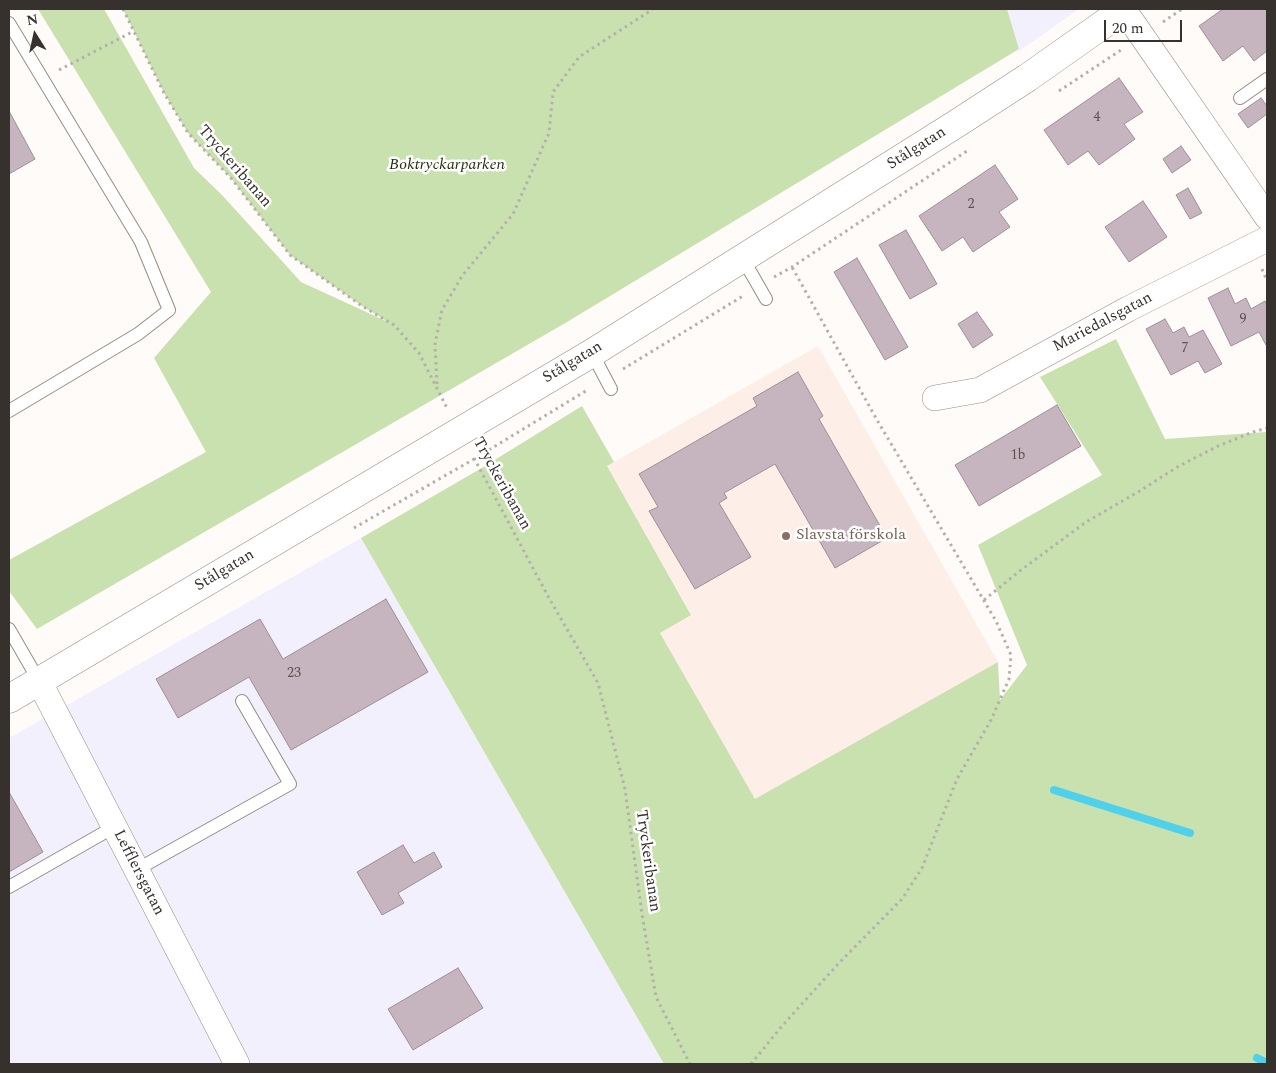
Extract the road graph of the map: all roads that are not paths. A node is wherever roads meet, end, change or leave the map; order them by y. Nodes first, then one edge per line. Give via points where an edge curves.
1 (1124, 9) edge
2 (9, 23) edge
3 (1267, 79) edge
4 (1240, 98) dead end
5 (1267, 217) edge
6 (1267, 239) edge
7 (743, 259) junction
8 (766, 299) dead end
9 (592, 353) junction
10 (611, 389) dead end
11 (935, 398) dead end
12 (9, 411) edge
13 (9, 629) edge
14 (39, 682) junction
15 (9, 699) edge
16 (242, 701) dead end
17 (114, 826) junction
18 (136, 870) junction
19 (9, 887) edge
20 (237, 1064) edge

1 - 5 street
1 - 7 street, Stålgatan via 1027,78
2 - 12 lane via 141,242 169,310 138,334
3 - 4 lane
6 - 11 street, Mariedalsgatan via 1128,309 980,390
7 - 8 lane
7 - 9 street, Stålgatan
9 - 10 lane
9 - 14 street, Stålgatan
13 - 14 lane
14 - 15 street, Stålgatan
14 - 17 street, Lefflersgatan
16 - 18 lane via 290,784
17 - 18 street, Lefflersgatan
17 - 19 lane
18 - 20 street, Lefflersgatan

